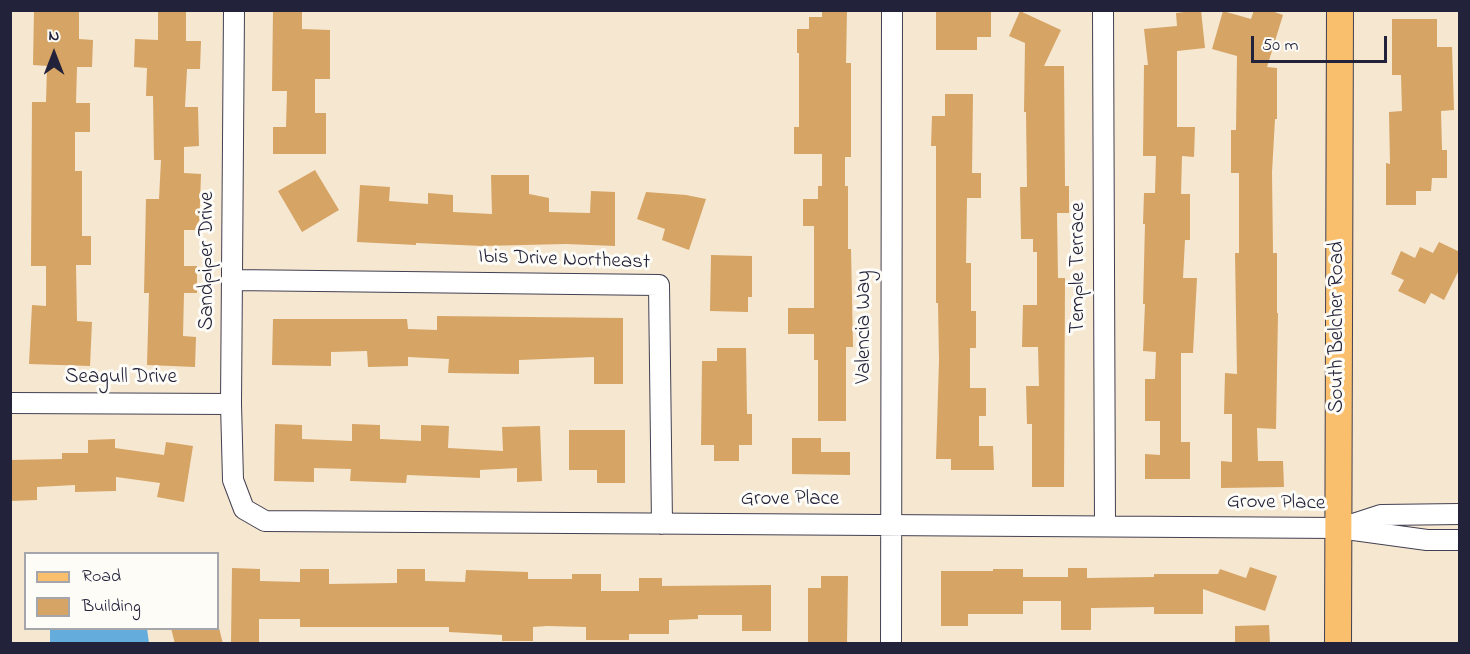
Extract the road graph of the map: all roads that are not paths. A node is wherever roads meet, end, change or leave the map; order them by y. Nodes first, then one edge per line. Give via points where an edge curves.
1 (234, 10) edge
2 (892, 10) edge
3 (1103, 10) edge
4 (1340, 10) edge
5 (233, 280) junction
6 (10, 403) edge
7 (231, 404) junction
8 (244, 509) joint
9 (1460, 514) edge
10 (662, 524) junction
11 (890, 526) junction
12 (1105, 526) junction
13 (1339, 528) junction
14 (1460, 540) edge
15 (891, 644) edge
16 (1338, 644) edge

1 - 5 street, Sandpiper Drive
2 - 11 street, Valencia Way
3 - 12 street, Temple Terrace
4 - 13 main road, South Belcher Road
5 - 7 street, Sandpiper Drive
5 - 10 street, Ibis Drive Northeast via 659,285
6 - 7 street, Seagull Drive
7 - 8 street, Sandpiper Drive via 232,480
8 - 10 street, Grove Place via 266,521
9 - 13 street via 1381,515
10 - 11 street, Grove Place
11 - 12 street, Grove Place
11 - 15 street, Valencia Way
12 - 13 street, Grove Place
13 - 14 street via 1427,540
13 - 16 main road, South Belcher Road

